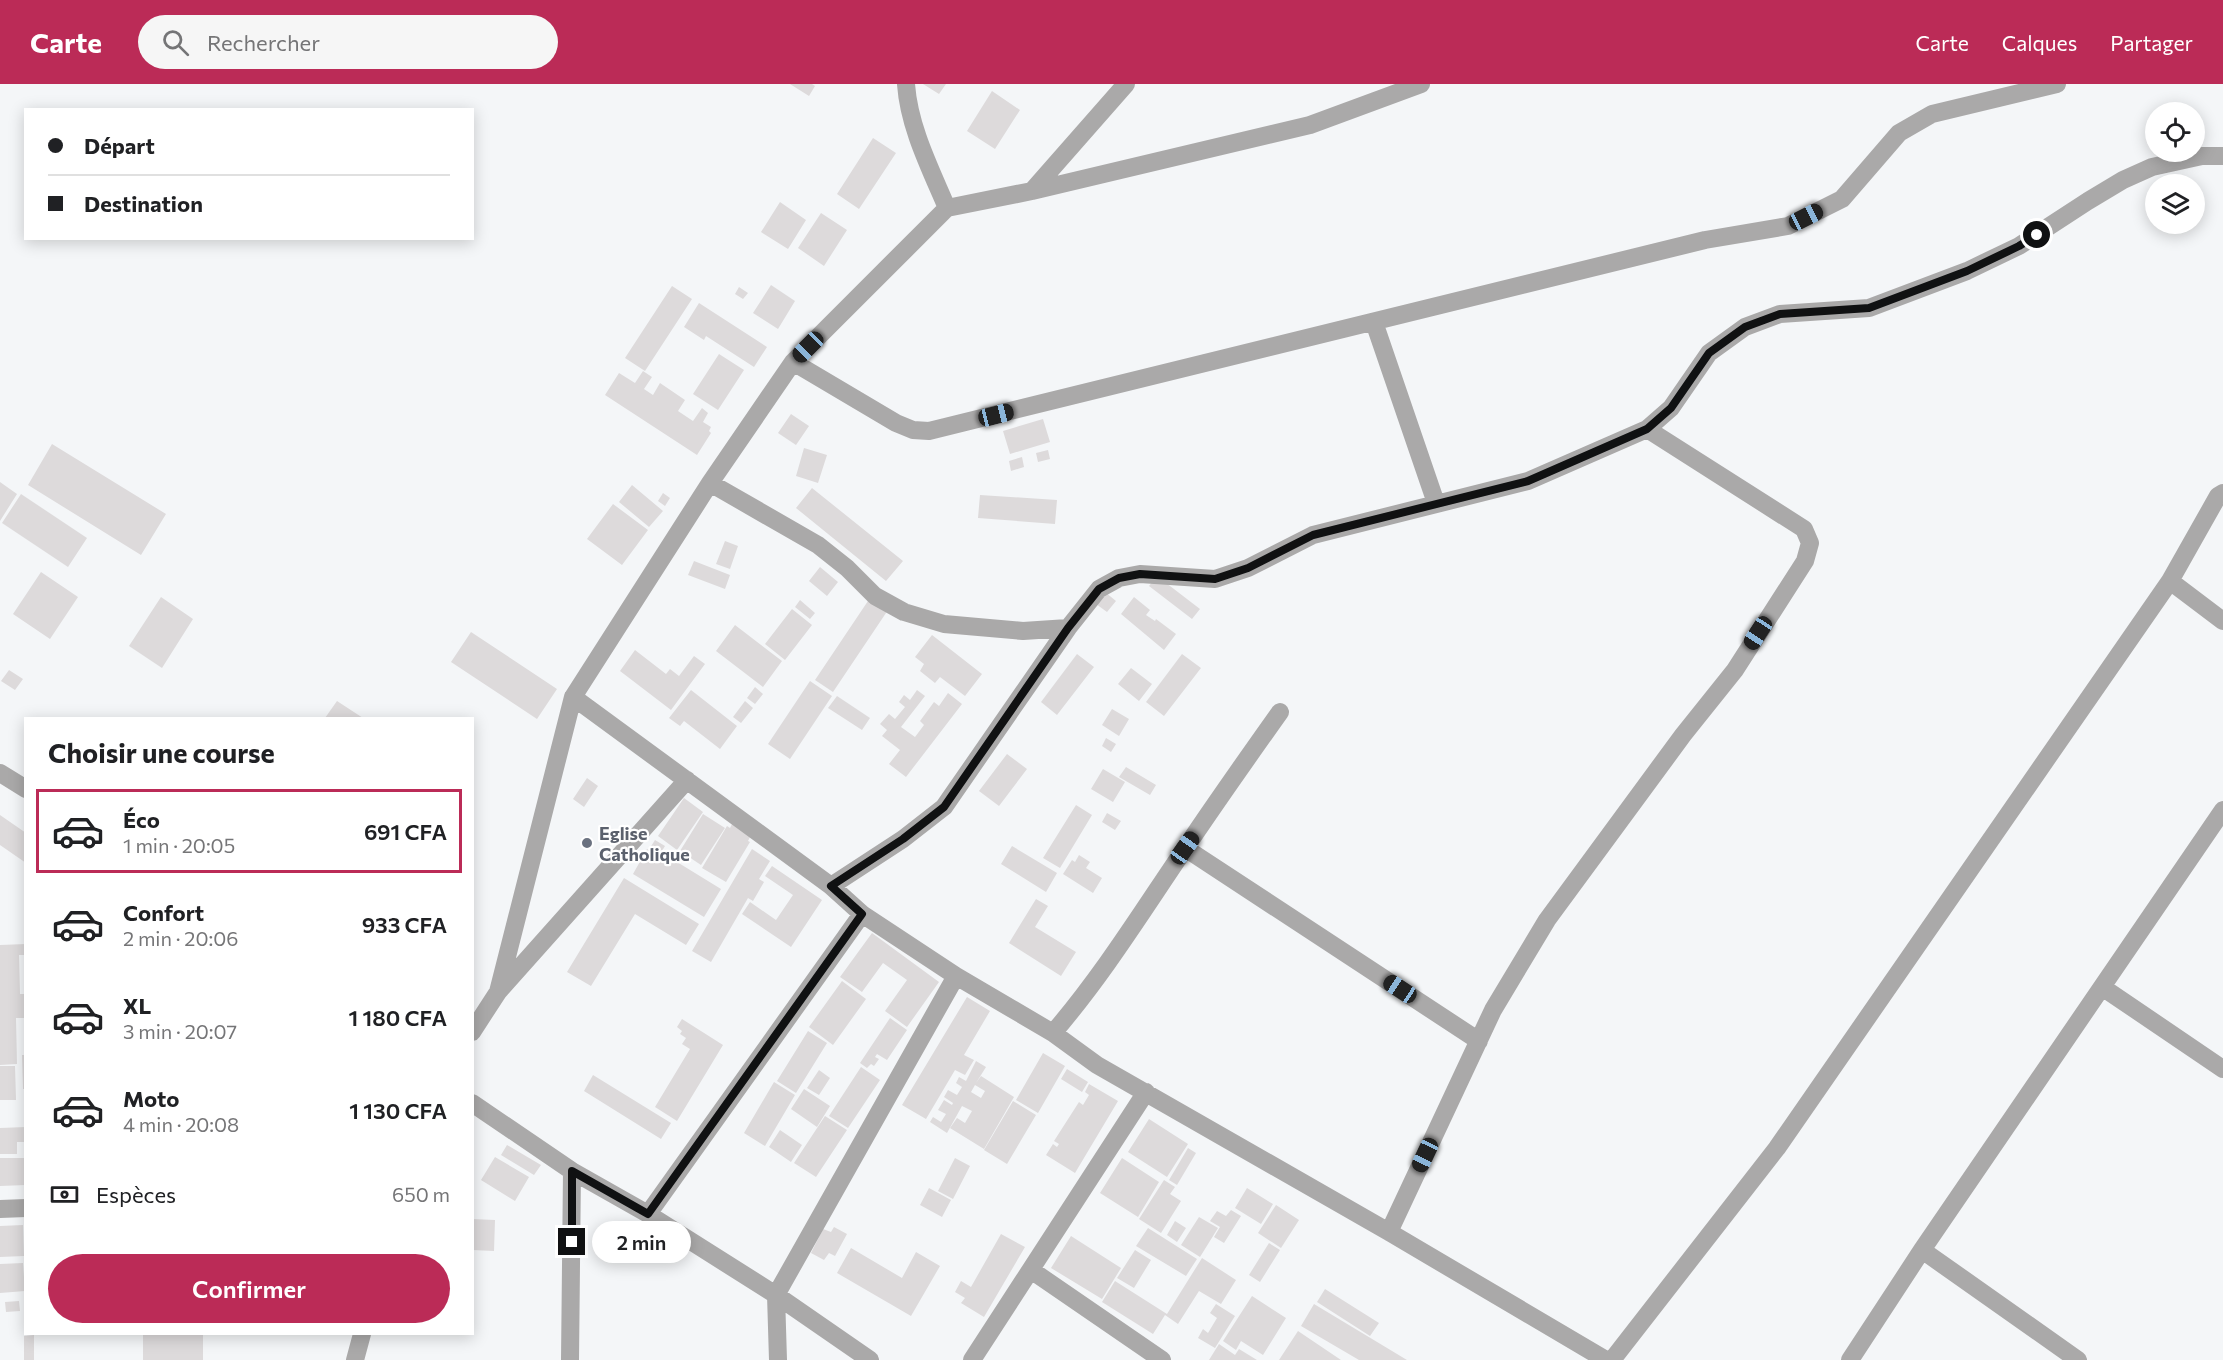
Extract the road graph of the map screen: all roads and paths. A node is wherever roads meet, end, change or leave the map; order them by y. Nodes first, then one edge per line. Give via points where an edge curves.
1 (906, 84) edge
2 (1126, 84) edge
3 (1421, 84) edge
4 (2057, 84) edge
5 (2223, 156) edge
6 (1032, 191) junction
7 (947, 208) junction
8 (1374, 322) junction
9 (793, 362) junction
10 (1647, 429) junction
11 (710, 483) junction
12 (2223, 493) edge
13 (1436, 503) junction
14 (2170, 581) junction
15 (2223, 621) edge
16 (1068, 628) junction
17 (573, 697) junction
18 (1280, 712) dead end
19 (0, 772) edge
20 (687, 780) junction
21 (24, 788) edge
22 (2223, 810) edge
23 (1185, 848) junction
24 (831, 886) junction
25 (862, 914) junction
26 (956, 976) junction
27 (2102, 987) junction
28 (498, 992) junction
29 (474, 1029) edge
30 (1053, 1033) junction
31 (1479, 1041) junction
32 (2223, 1069) edge
33 (1146, 1092) junction
34 (474, 1104) edge
35 (572, 1171) junction
36 (24, 1208) edge
37 (0, 1209) edge
38 (648, 1214) junction
39 (1389, 1232) junction
40 (1922, 1250) junction
41 (1031, 1270) junction
42 (776, 1295) junction
43 (362, 1335) edge
44 (355, 1360) edge
45 (570, 1360) edge
46 (778, 1360) edge
47 (870, 1360) edge
48 (972, 1360) edge
49 (1162, 1360) edge
50 (1606, 1360) edge
51 (1612, 1360) edge
52 (1850, 1360) edge
53 (2078, 1360) edge

1 - 7 street via 908,105
2 - 6 street
3 - 6 street via 1310,124
4 - 8 street via 1932,114 1899,133 1842,199 1788,226 1705,240
5 - 10 street via 2202,156 2152,167 2096,196 2019,246 1967,271 1869,308 1780,314 1745,327 1709,353 1671,408
6 - 7 street
7 - 9 street
8 - 9 street via 929,431 896,423
8 - 13 street
9 - 11 street
10 - 13 street via 1528,481
10 - 31 street via 1804,529 1810,543 1805,561 1735,670 1547,920
11 - 16 street via 818,545 870,591 904,612 944,624 1023,631
11 - 17 street
12 - 14 street
13 - 16 street via 1313,535 1248,568 1215,579 1140,574 1119,578 1099,589
14 - 15 street
14 - 51 street via 1777,1148
16 - 24 street via 944,807
17 - 20 street
17 - 28 street
18 - 23 street
19 - 21 street
20 - 24 street
20 - 28 street
22 - 27 street
23 - 30 street via 1138,920
23 - 31 street
24 - 25 street
25 - 26 street
25 - 38 street
26 - 30 street
26 - 42 street
27 - 32 street
27 - 40 street
28 - 29 street
30 - 33 street via 1097,1065
31 - 39 street
33 - 39 street
33 - 41 street
34 - 35 street
35 - 38 street
35 - 45 street
36 - 37 street
38 - 42 street
39 - 50 street
40 - 52 street
40 - 53 street
41 - 48 street
41 - 49 street
42 - 46 street
42 - 47 street
43 - 44 street

